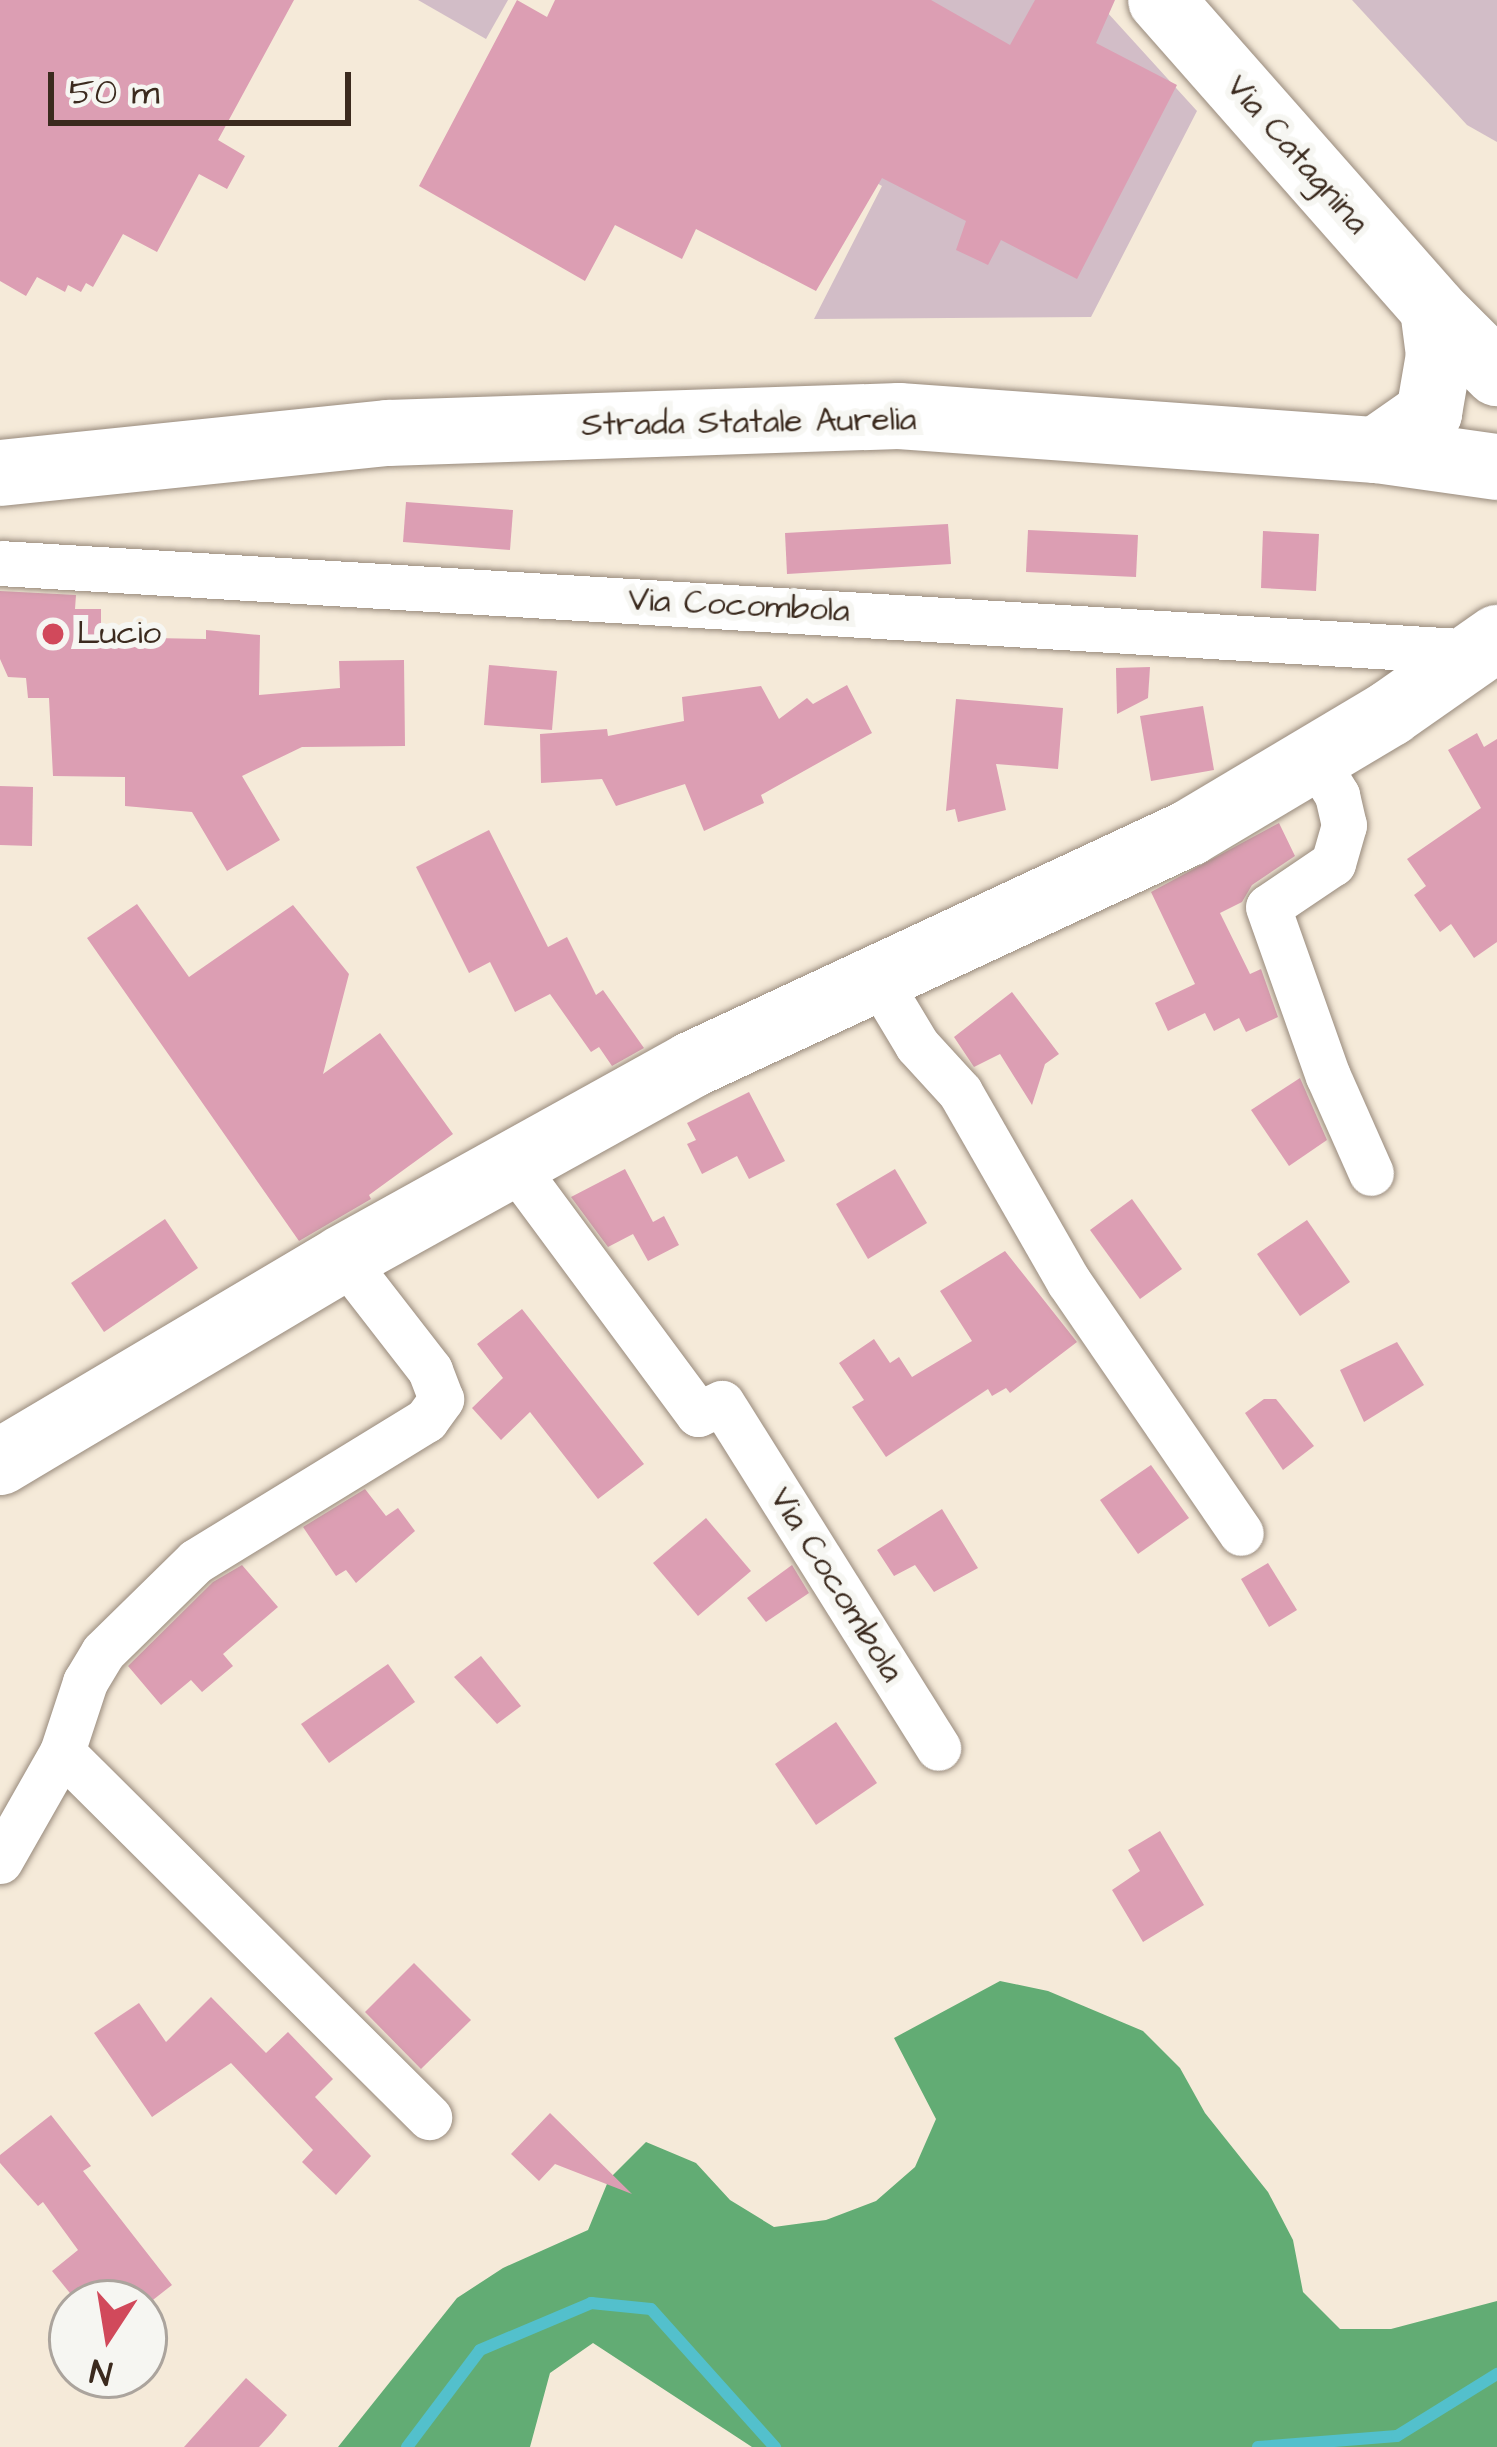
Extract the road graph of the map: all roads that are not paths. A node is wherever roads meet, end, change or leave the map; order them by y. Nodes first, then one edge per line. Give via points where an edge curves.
1 (1161, 0) edge
2 (1433, 309) junction
3 (1496, 371) edge
4 (1376, 450) junction
5 (1497, 467) edge
6 (0, 473) edge
7 (0, 563) edge
8 (1487, 645) edge
9 (1314, 758) junction
10 (878, 980) junction
11 (513, 1163) junction
12 (1371, 1173) dead end
13 (343, 1258) junction
14 (0, 1462) edge
15 (1240, 1533) dead end
16 (938, 1748) dead end
17 (62, 1751) junction
18 (0, 1861) edge
19 (429, 2117) dead end

1 - 2 main road, Via Catagnina
2 - 3 main road, Via Catagnina
2 - 4 main road via 1439,355 1429,412
4 - 5 main road, Strada Statale Aurelia
4 - 6 main road, Strada Statale Aurelia via 899,416 388,433
7 - 8 street, Via Cocombola
8 - 9 main road, Via Cocombola
9 - 10 main road, Via Cocombola via 1189,833
9 - 12 street via 1344,825 1334,863 1268,907
10 - 11 main road, Via Cocombola via 691,1065
10 - 15 street via 917,1046 960,1092 1070,1282
11 - 13 main road, Via Cocombola
11 - 16 street, Via Cocombola via 698,1414 722,1403
13 - 14 main road, Via Cocombola
13 - 17 street via 430,1370 441,1400 426,1420 196,1561 103,1652
17 - 18 street
17 - 19 street

